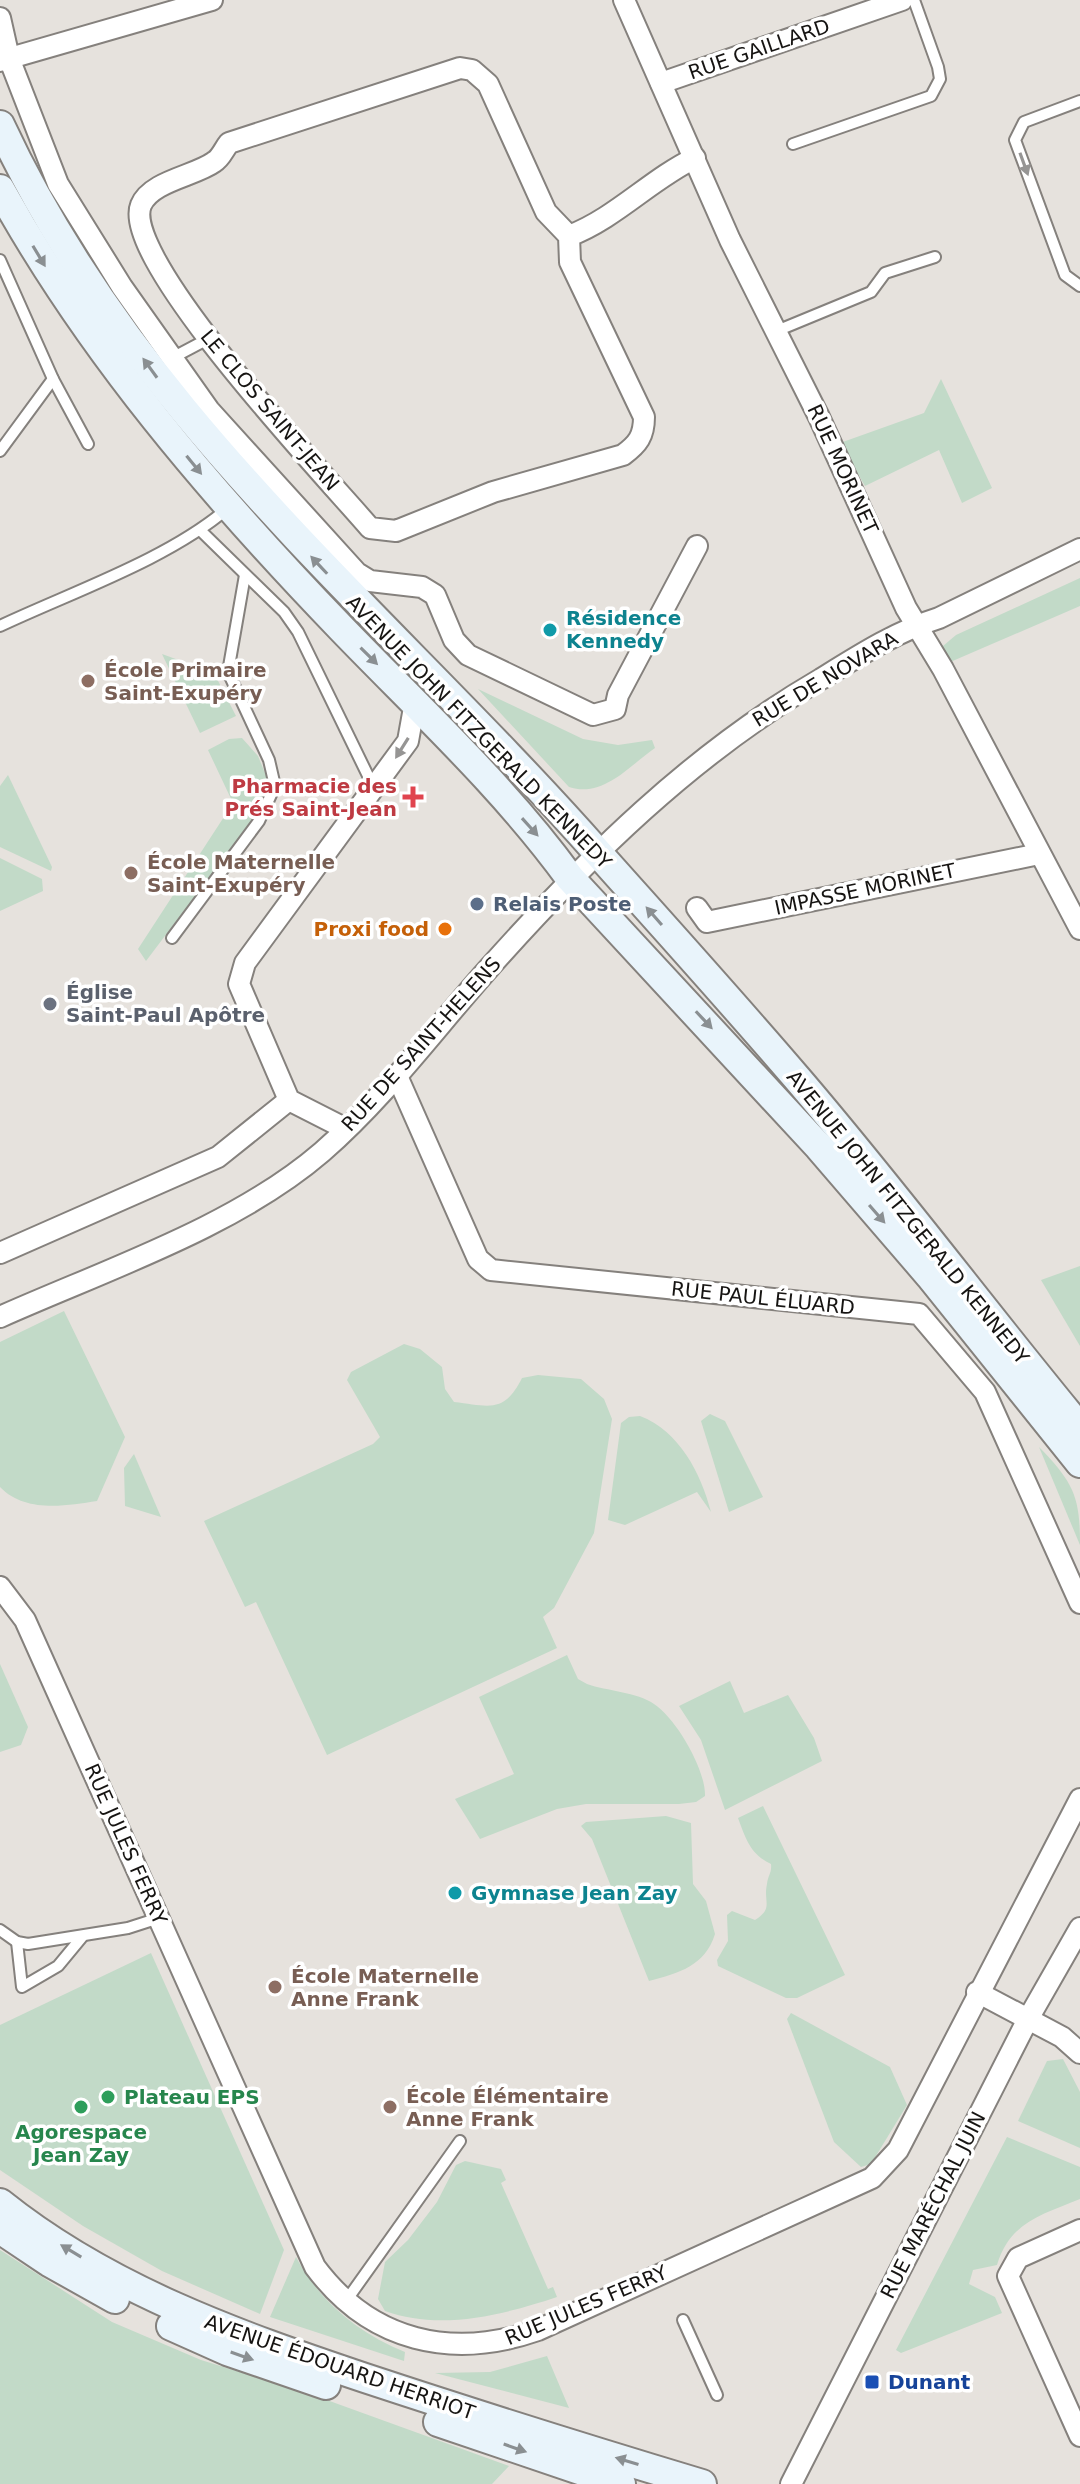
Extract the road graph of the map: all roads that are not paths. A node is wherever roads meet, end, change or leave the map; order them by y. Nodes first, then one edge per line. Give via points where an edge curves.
1 (212, 0) edge
2 (624, 0) edge
3 (902, 0) edge
4 (914, 0) edge
5 (0, 18) edge
6 (5, 60) edge
7 (661, 83) junction
8 (1080, 101) edge
9 (0, 125) edge
10 (793, 144) dead end
11 (695, 158) junction
12 (0, 189) edge
13 (569, 236) junction
14 (935, 257) dead end
15 (0, 260) edge
16 (1080, 286) edge
17 (774, 332) junction
18 (206, 340) junction
19 (172, 358) junction
20 (53, 379) junction
21 (88, 444) dead end
22 (0, 451) edge
23 (230, 506) junction
24 (201, 531) junction
25 (697, 546) dead end
26 (1080, 549) edge
27 (245, 575) junction
28 (918, 625) junction
29 (0, 626) edge
30 (415, 702) junction
31 (374, 789) junction
32 (597, 852) junction
33 (1039, 854) junction
34 (570, 878) junction
35 (697, 908) dead end
36 (1080, 929) edge
37 (172, 938) dead end
38 (397, 1076) junction
39 (289, 1100) junction
40 (346, 1129) junction
41 (0, 1253) edge
42 (0, 1317) edge
43 (1080, 1428) edge
44 (1080, 1463) edge
45 (0, 1587) edge
46 (1080, 1603) edge
47 (1080, 1799) edge
48 (159, 1918) junction
49 (1080, 1928) edge
50 (0, 1930) edge
51 (82, 1937) junction
52 (17, 1942) junction
53 (977, 1992) junction
54 (1028, 2019) junction
55 (1080, 2053) edge
56 (460, 2141) dead end
57 (0, 2203) edge
58 (0, 2229) edge
59 (1080, 2230) edge
60 (346, 2301) junction
61 (683, 2320) dead end
62 (717, 2395) dead end
63 (1080, 2436) edge
64 (621, 2484) edge
65 (702, 2484) edge
66 (791, 2484) edge

1 - 6 street
2 - 7 street, RUE MORINET
3 - 7 street, RUE GAILLARD
4 - 10 lane via 938,67 940,79 931,96
5 - 6 street
6 - 19 street via 58,184
7 - 11 street, RUE MORINET
8 -> 16 lane via 1024,122 1015,140 1065,275
32 -> 9 main road, AVENUE JOHN FITZGERALD KENNEDY via 328,574 180,409 76,260
11 - 13 street
11 - 17 street, RUE MORINET
12 -> 23 main road, AVENUE JOHN FITZGERALD KENNEDY via 90,333
13 - 18 street, LE CLOS SAINT-JEAN via 546,212 488,84 472,70 460,68 229,143 213,163 142,202 142,237
13 - 18 street, LE CLOS SAINT-JEAN via 570,262 644,417 644,432 623,455 493,492 396,531 370,528
14 - 17 lane via 885,273 871,292
15 - 20 lane
17 - 28 street, RUE MORINET
18 - 19 lane
19 - 25 street via 209,410 357,573 370,581 422,587 435,595 454,640 468,655 593,715 615,709
20 - 21 lane
20 - 22 lane
23 - 24 lane
23 -> 30 main road, AVENUE JOHN FITZGERALD KENNEDY
24 - 27 lane
24 - 29 lane
26 - 28 street, RUE DE NOVARA
27 - 31 lane via 298,632
27 - 37 lane via 228,672 269,760 275,786 259,821
28 - 32 street, RUE DE NOVARA via 746,727
28 - 33 street, RUE MORINET
30 -> 31 street via 408,741
30 -> 34 main road, AVENUE JOHN FITZGERALD KENNEDY via 544,842
31 - 39 street via 245,963 239,984
32 - 34 street, RUE DE NOVARA
43 -> 32 main road, AVENUE JOHN FITZGERALD KENNEDY via 798,1079
33 - 35 street, IMPASSE MORINET via 707,922
33 - 36 street, RUE MORINET
34 - 38 street, RUE DE SAINT-HELENS
34 -> 44 main road, AVENUE JOHN FITZGERALD KENNEDY via 819,1147
38 - 40 street, RUE DE SAINT-HELENS
38 - 46 street, RUE PAUL ÉLUARD via 478,1259 491,1270 919,1314 985,1392
39 - 40 street
39 - 41 street via 218,1157
40 - 42 street, RUE DE SAINT-HELENS via 257,1200
45 - 48 street, RUE JULES FERRY via 25,1620
47 - 53 street
48 - 51 lane
48 - 60 street, RUE JULES FERRY via 306,2249
49 - 54 street, RUE MARÉCHAL JUIN
50 - 52 lane
51 - 52 lane
51 - 52 lane via 58,1966 22,1987
53 - 54 street
53 - 60 street, RUE JULES FERRY via 898,2150 872,2178 851,2189 506,2341 476,2345 419,2339 385,2327
54 - 55 street
54 - 66 street, RUE MARÉCHAL JUIN
56 - 60 lane
65 -> 57 main road, AVENUE ÉDOUARD HERRIOT via 435,2401 180,2311 104,2271
58 -> 64 main road, AVENUE ÉDOUARD HERRIOT via 113,2298 227,2351
59 - 63 street via 1018,2258 1008,2276
61 - 62 lane

